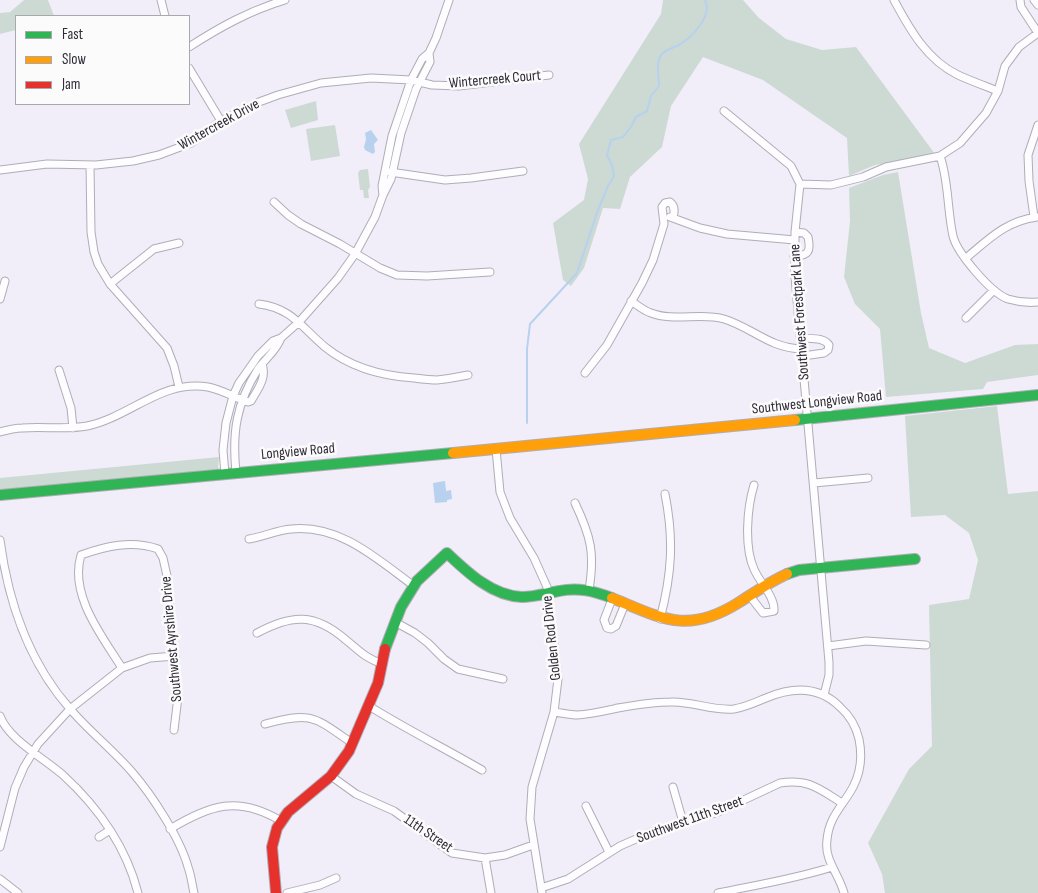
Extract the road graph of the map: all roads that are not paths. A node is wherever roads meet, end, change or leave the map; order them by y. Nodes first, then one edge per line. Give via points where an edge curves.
1 (161, 0) edge
2 (285, 0) edge
3 (449, 0) edge
4 (894, 0) edge
5 (1020, 0) edge
6 (1034, 0) edge
7 (1038, 5) edge
8 (165, 15) edge
9 (1038, 33) edge
10 (190, 46) edge
11 (429, 53) junction
12 (190, 70) edge
13 (549, 75) dead end
14 (411, 80) junction
15 (419, 82) junction
16 (998, 91) junction
17 (724, 111) dead end
18 (221, 121) junction
19 (1038, 125) edge
20 (940, 156) junction
21 (90, 165) junction
22 (0, 170) edge
23 (523, 171) dead end
24 (389, 172) junction
25 (800, 184) junction
26 (274, 202) dead end
27 (673, 217) junction
28 (1036, 217) edge
29 (664, 224) junction
30 (795, 236) junction
31 (179, 243) dead end
32 (355, 254) junction
33 (794, 256) junction
34 (966, 258) junction
35 (490, 272) dead end
36 (5, 280) dead end
37 (110, 284) junction
38 (994, 290) junction
39 (0, 299) edge
40 (631, 301) junction
41 (1038, 302) edge
42 (259, 304) dead end
43 (966, 318) dead end
44 (299, 322) junction
45 (281, 338) junction
46 (801, 338) junction
47 (803, 352) junction
48 (60, 370) dead end
49 (585, 373) dead end
50 (468, 375) dead end
51 (179, 387) junction
52 (1038, 395) edge
53 (233, 396) junction
54 (242, 400) junction
55 (808, 419) junction
56 (73, 428) junction
57 (0, 432) edge
58 (600, 439) joint
59 (496, 449) junction
60 (236, 473) junction
61 (224, 474) junction
62 (868, 478) dead end
63 (814, 483) junction
64 (754, 485) dead end
65 (665, 494) dead end
66 (0, 495) edge
67 (575, 503) dead end
68 (250, 539) dead end
69 (0, 540) edge
70 (915, 559) dead end
71 (821, 568) junction
72 (414, 586) junction
73 (764, 586) junction
74 (589, 590) junction
75 (547, 593) junction
76 (749, 595) junction
77 (612, 599) junction
78 (625, 604) junction
79 (660, 618) junction
80 (395, 622) junction
81 (256, 633) dead end
82 (926, 645) dead end
83 (828, 646) junction
84 (175, 656) junction
85 (382, 664) junction
86 (122, 668) junction
87 (503, 679) dead end
88 (824, 695) junction
89 (369, 706) junction
90 (70, 709) junction
91 (554, 712) junction
92 (0, 716) edge
93 (266, 724) dead end
94 (174, 730) dead end
95 (352, 743) junction
96 (34, 751) junction
97 (482, 770) dead end
98 (331, 776) junction
99 (673, 787) dead end
100 (842, 803) junction
101 (586, 806) dead end
102 (281, 821) junction
103 (682, 822) junction
104 (3, 823) edge
105 (170, 828) junction
106 (110, 830) junction
107 (99, 837) dead end
108 (533, 844) junction
109 (0, 847) edge
110 (609, 852) junction
111 (485, 858) junction
112 (832, 867) junction
113 (336, 878) dead end
114 (0, 879) edge
115 (542, 890) edge
116 (18, 893) edge
117 (138, 893) edge
118 (194, 893) edge
119 (276, 893) edge
120 (287, 893) edge
121 (491, 893) edge
122 (718, 893) edge
123 (844, 893) edge

1 - 8 street
2 - 10 street via 221,26
3 - 11 street
4 - 16 street via 918,41 934,59 957,75
5 - 9 street
6 - 7 street
9 - 16 street via 1019,47 1006,66
11 - 14 street
11 - 15 street via 430,62
12 - 18 street
13 - 15 street, Wintercreek Court via 459,86
14 - 15 street, Wintercreek Court
14 - 18 street, Wintercreek Drive via 371,78 321,83 259,102
14 - 24 street via 392,136
15 - 24 street
16 - 20 street via 986,113 960,144
17 - 25 street via 791,166
18 - 21 street, Wintercreek Drive via 191,143 132,162
19 - 28 street via 1028,155
20 - 25 street via 886,167 831,185
20 - 34 street via 945,171 953,238
21 - 22 street, Wintercreek Drive via 47,164
21 - 37 street via 92,243 98,264
23 - 24 street via 445,180
24 - 32 street via 388,188
25 - 30 street, Southwest Forestpark Lane
26 - 32 street via 301,224
27 - 29 street via 666,218
27 - 29 street via 674,205 665,203 662,207
27 - 30 street via 727,234
28 - 34 street via 1016,221 999,230
29 - 40 street via 653,260
30 - 33 street, Southwest Forestpark Lane
30 - 33 street via 804,233 810,248 803,256
31 - 37 street via 154,250
32 - 35 street via 397,275
32 - 44 street
33 - 46 street, Southwest Forestpark Lane
34 - 38 street
36 - 39 street
37 - 51 street via 166,348
38 - 41 street via 1006,299
38 - 43 street
40 - 47 street via 651,313 724,319 772,343
40 - 49 street via 607,345
42 - 44 street via 274,306
44 - 45 street
44 - 50 street via 345,361 383,375 436,380
45 - 53 street via 273,341 258,356
45 - 54 street via 250,382
46 - 47 street, Southwest Forestpark Lane
46 - 47 street via 820,339 829,345 824,353
47 - 55 street, Southwest Forestpark Lane
48 - 56 street
51 - 53 street via 209,388
51 - 56 street via 102,422
52 - 55 street, Southwest Longview Road
53 - 54 street
53 - 61 street via 224,436
54 - 60 street via 235,427
55 - 58 street, Southwest Longview Road
55 - 63 street, Southwest Forestpark Lane
56 - 57 street via 23,428
58 - 59 street, Longview Road
59 - 60 street, Longview Road
59 - 75 street, Golden Rod Drive via 500,492 510,518 534,558
60 - 61 street, Longview Road
61 - 66 street, Longview Road
62 - 63 street
63 - 71 street, Southwest Forestpark Lane
64 - 73 street via 748,513 750,558
65 - 79 street via 671,526 671,561
67 - 74 street via 592,548
68 - 72 street via 289,529 329,531 348,539
69 - 90 street via 17,619 34,655
70 - 71 street
71 - 73 street via 791,572
71 - 83 street, Southwest Forestpark Lane
72 - 75 street via 447,553 462,568 496,590 514,596
72 - 80 street
73 - 76 street
73 - 76 street via 774,611 763,613
74 - 75 street
74 - 77 street
75 - 91 street, Golden Rod Drive via 558,679
76 - 79 street via 702,620 678,622
77 - 78 street
77 - 78 street via 604,620 607,628 616,626
78 - 79 street
80 - 85 street
80 - 87 street via 415,633 458,669
81 - 85 street via 288,620 311,619 330,628 368,658
82 - 83 street via 866,641
83 - 88 street, Southwest Forestpark Lane via 829,675
84 - 86 street via 150,658
84 - 86 street, Southwest Ayrshire Drive via 168,576 158,549 126,544 101,548 81,555 79,575 88,610
84 - 94 street, Southwest Ayrshire Drive via 178,697
85 - 89 street
86 - 90 street
88 - 91 street via 809,690 788,691 736,708 710,708 673,701 585,714
88 - 100 street via 847,713 859,739 859,772
89 - 95 street
89 - 97 street
90 - 96 street
90 - 105 street via 132,772
91 - 108 street, Golden Rod Drive via 532,787 530,819
92 - 96 street via 10,733
93 - 95 street via 297,716 311,718
95 - 98 street
96 - 104 street via 24,767
96 - 106 street via 87,799
98 - 102 street
98 - 111 street, 11th Street via 356,794 394,811 452,853
99 - 103 street
100 - 103 street, Southwest 11th Street via 811,784 780,783 718,812
100 - 112 street via 834,814 826,840
101 - 110 street
102 - 105 street via 251,807 227,805 209,809
102 - 119 street via 272,848
103 - 110 street, Southwest 11th Street
104 - 109 street
105 - 118 street via 188,865
106 - 107 street
106 - 117 street via 122,850
108 - 111 street, 11th Street via 505,855
108 - 115 street, Golden Rod Drive
110 - 115 street, Southwest 11th Street via 568,879
111 - 121 street
112 - 122 street
112 - 123 street
113 - 120 street
114 - 116 street

